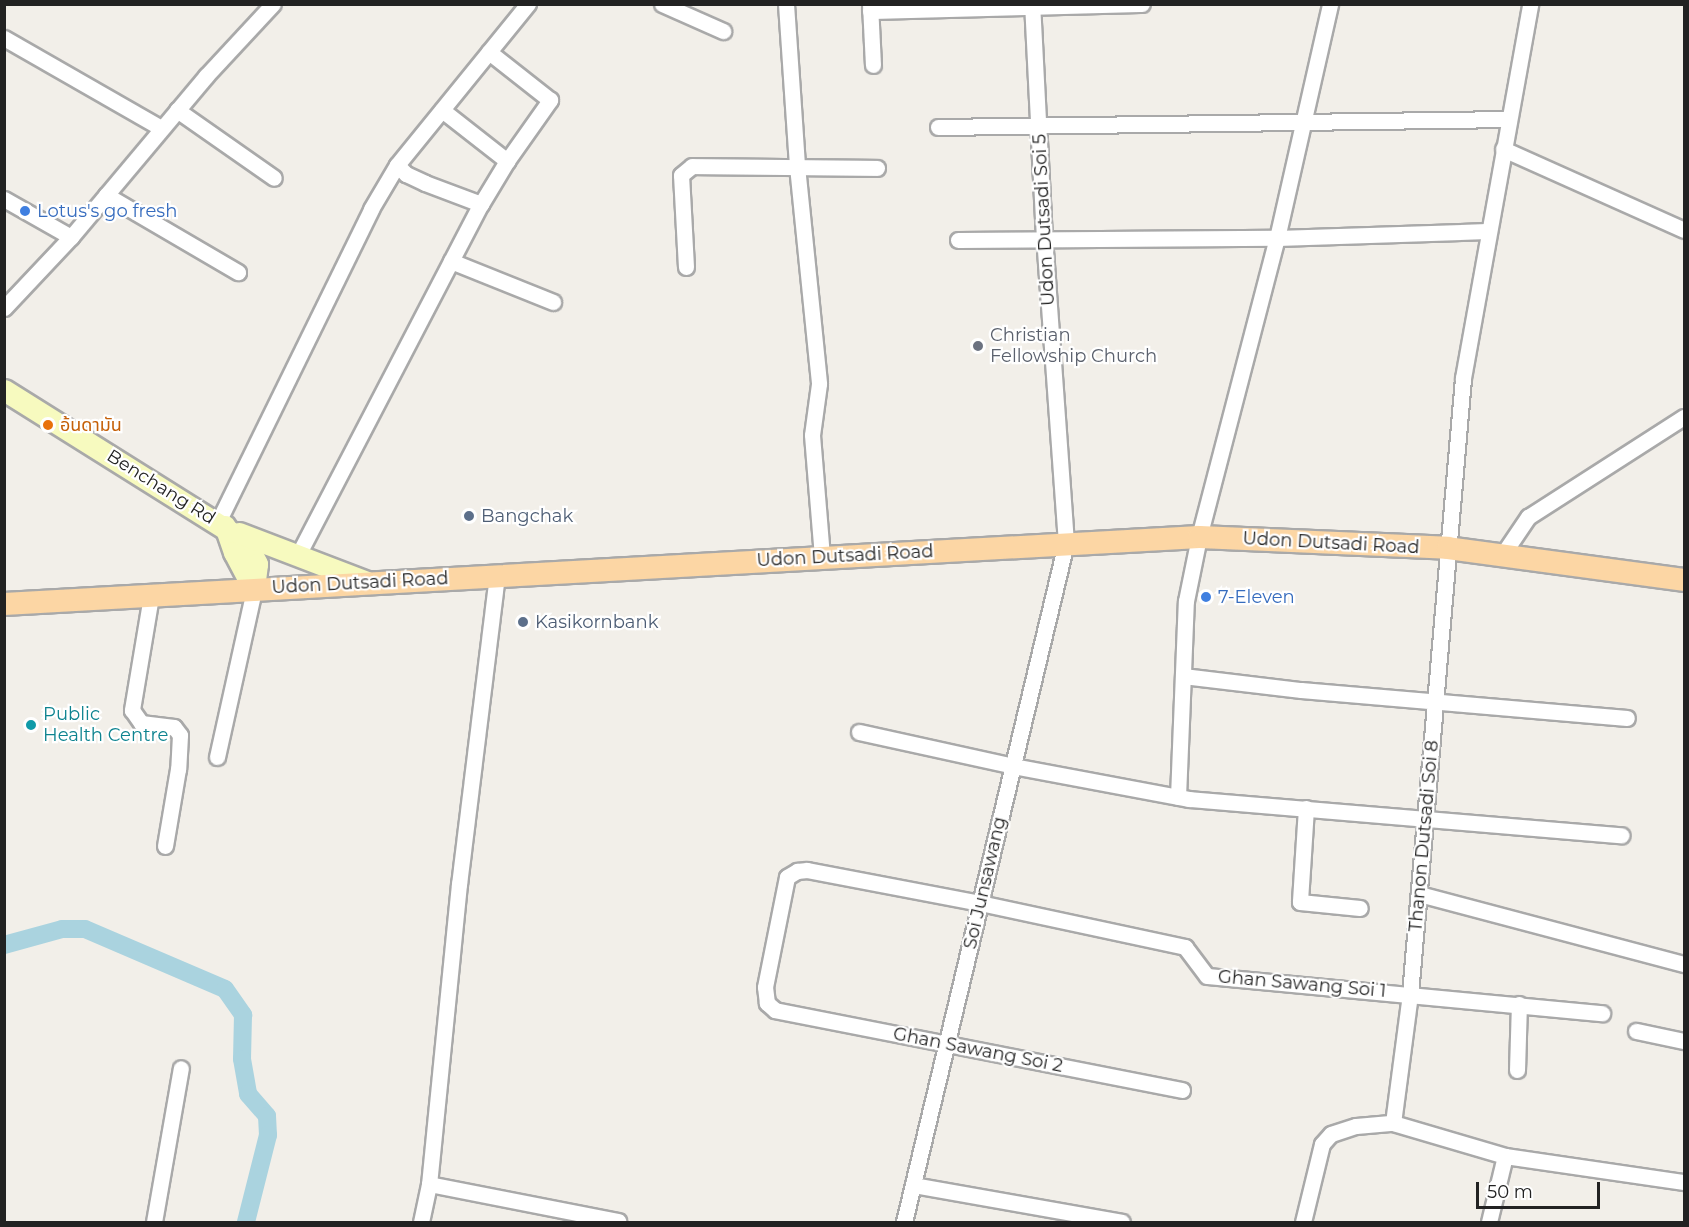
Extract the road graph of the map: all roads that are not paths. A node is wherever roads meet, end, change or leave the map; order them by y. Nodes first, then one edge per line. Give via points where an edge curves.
1 (273, 4) edge
2 (528, 4) edge
3 (662, 4) edge
4 (786, 4) edge
5 (1142, 4) edge
6 (1330, 4) edge
7 (1530, 4) edge
8 (1032, 5) edge
9 (870, 8) edge
10 (723, 31) dead end
11 (4, 38) edge
12 (489, 52) junction
13 (873, 65) dead end
14 (177, 110) junction
15 (442, 110) junction
16 (1509, 119) junction
17 (1305, 121) junction
18 (1038, 125) junction
19 (938, 127) dead end
20 (161, 128) junction
21 (1503, 149) junction
22 (507, 160) junction
23 (397, 165) junction
24 (797, 166) junction
25 (877, 168) dead end
26 (274, 178) dead end
27 (106, 195) junction
28 (4, 199) edge
29 (481, 204) junction
30 (1684, 230) edge
31 (1487, 231) junction
32 (71, 237) junction
33 (1277, 238) junction
34 (1044, 239) junction
35 (958, 240) dead end
36 (451, 261) junction
37 (686, 267) dead end
38 (238, 272) dead end
39 (553, 302) dead end
40 (4, 308) edge
41 (4, 390) edge
42 (1684, 417) edge
43 (221, 524) junction
44 (1199, 537) junction
45 (1066, 543) junction
46 (1448, 548) junction
47 (1503, 554) junction
48 (297, 557) junction
49 (822, 557) junction
50 (497, 576) junction
51 (1684, 580) edge
52 (370, 583) junction
53 (254, 590) junction
54 (151, 596) junction
55 (4, 604) edge
56 (1183, 676) junction
57 (1437, 700) junction
58 (1627, 718) dead end
59 (858, 732) dead end
60 (218, 757) dead end
61 (1013, 766) junction
62 (1178, 797) junction
63 (1306, 808) junction
64 (1425, 817) junction
65 (1622, 835) dead end
66 (165, 846) dead end
67 (1419, 894) junction
68 (980, 903) junction
69 (1360, 908) dead end
70 (1684, 964) edge
71 (1410, 994) junction
72 (1519, 1004) junction
73 (775, 1010) joint
74 (1602, 1012) dead end
75 (1636, 1031) dead end
76 (1684, 1041) edge
77 (947, 1044) junction
78 (181, 1068) dead end
79 (1517, 1070) dead end
80 (1182, 1090) dead end
81 (1393, 1123) junction
82 (1505, 1156) junction
83 (1684, 1182) edge
84 (429, 1184) junction
85 (913, 1185) junction
86 (154, 1222) edge
87 (421, 1222) edge
88 (620, 1222) edge
89 (904, 1222) edge
90 (1122, 1222) edge
91 (1303, 1222) edge
92 (1490, 1222) edge

1 - 14 street
2 - 12 street
3 - 10 street
4 - 24 street
5 - 8 street
6 - 17 street
7 - 16 street, Thanon Dutsadi Soi 8
8 - 9 street
8 - 18 street, Udon Dutsadi Soi 5
9 - 13 street
11 - 20 street
12 - 15 street
12 - 22 street via 550,100
14 - 20 street
14 - 26 street
15 - 22 street
15 - 23 street
16 - 17 street
16 - 21 street, Thanon Dutsadi Soi 8
17 - 18 street
17 - 33 street
18 - 19 street
18 - 34 street, Udon Dutsadi Soi 5
20 - 27 street
21 - 30 street
21 - 31 street, Thanon Dutsadi Soi 8
22 - 29 street
23 - 29 street via 425,183
23 - 43 street via 371,209
24 - 25 street
24 - 37 street via 692,166 681,175
24 - 49 street via 819,384 812,435
27 - 32 street
27 - 38 street
28 - 32 street
29 - 36 street
31 - 33 street
31 - 46 street, Thanon Dutsadi Soi 8 via 1463,378
32 - 40 street
33 - 34 street
33 - 44 street
34 - 35 street
34 - 45 street, Udon Dutsadi Soi 5
36 - 39 street
36 - 48 street
41 - 43 street, Benchang Rd
42 - 47 street via 1528,517
43 - 48 street, Benchang Rd
43 - 53 street, Benchang Rd via 244,541 256,559
44 - 45 main road, Udon Dutsadi Road
44 - 46 main road, Udon Dutsadi Road
44 - 56 street via 1186,601
45 - 49 main road, Udon Dutsadi Road
45 - 61 street, Soi Junsawang
46 - 47 main road, Udon Dutsadi Road
46 - 57 street, Thanon Dutsadi Soi 8
47 - 51 main road, Udon Dutsadi Road
48 - 52 street, Benchang Rd
49 - 50 main road, Udon Dutsadi Road
50 - 52 main road, Udon Dutsadi Road
50 - 84 street via 459,884
52 - 53 main road, Udon Dutsadi Road
53 - 54 main road, Udon Dutsadi Road
53 - 60 street
54 - 55 main road, Udon Dutsadi Road
54 - 66 street via 132,710 141,723 174,727 180,735
56 - 57 street
56 - 62 street
57 - 58 street
57 - 64 street, Thanon Dutsadi Soi 8
59 - 61 street
61 - 62 street
61 - 68 street, Soi Junsawang
62 - 63 street
63 - 64 street
63 - 69 street via 1300,902
64 - 65 street
64 - 67 street, Thanon Dutsadi Soi 8
67 - 70 street
67 - 71 street, Thanon Dutsadi Soi 8
68 - 71 street, Ghan Sawang Soi 1 via 1185,947 1207,976
68 - 73 street, Ghan Sawang Soi 1 via 797,871 787,877 765,987 767,1003
68 - 77 street, Soi Junsawang
71 - 72 street, Ghan Sawang Soi 1
71 - 81 street, Thanon Dutsadi Soi 8
72 - 74 street, Ghan Sawang Soi 1
72 - 79 street
73 - 77 street, Ghan Sawang Soi 2
75 - 76 street
77 - 80 street, Ghan Sawang Soi 2
77 - 85 street, Soi Junsawang
78 - 86 street
81 - 82 street
81 - 91 street via 1356,1126 1331,1134 1322,1144
82 - 83 street
82 - 92 street
84 - 87 street
84 - 88 street
85 - 89 street, Soi Junsawang
85 - 90 street

